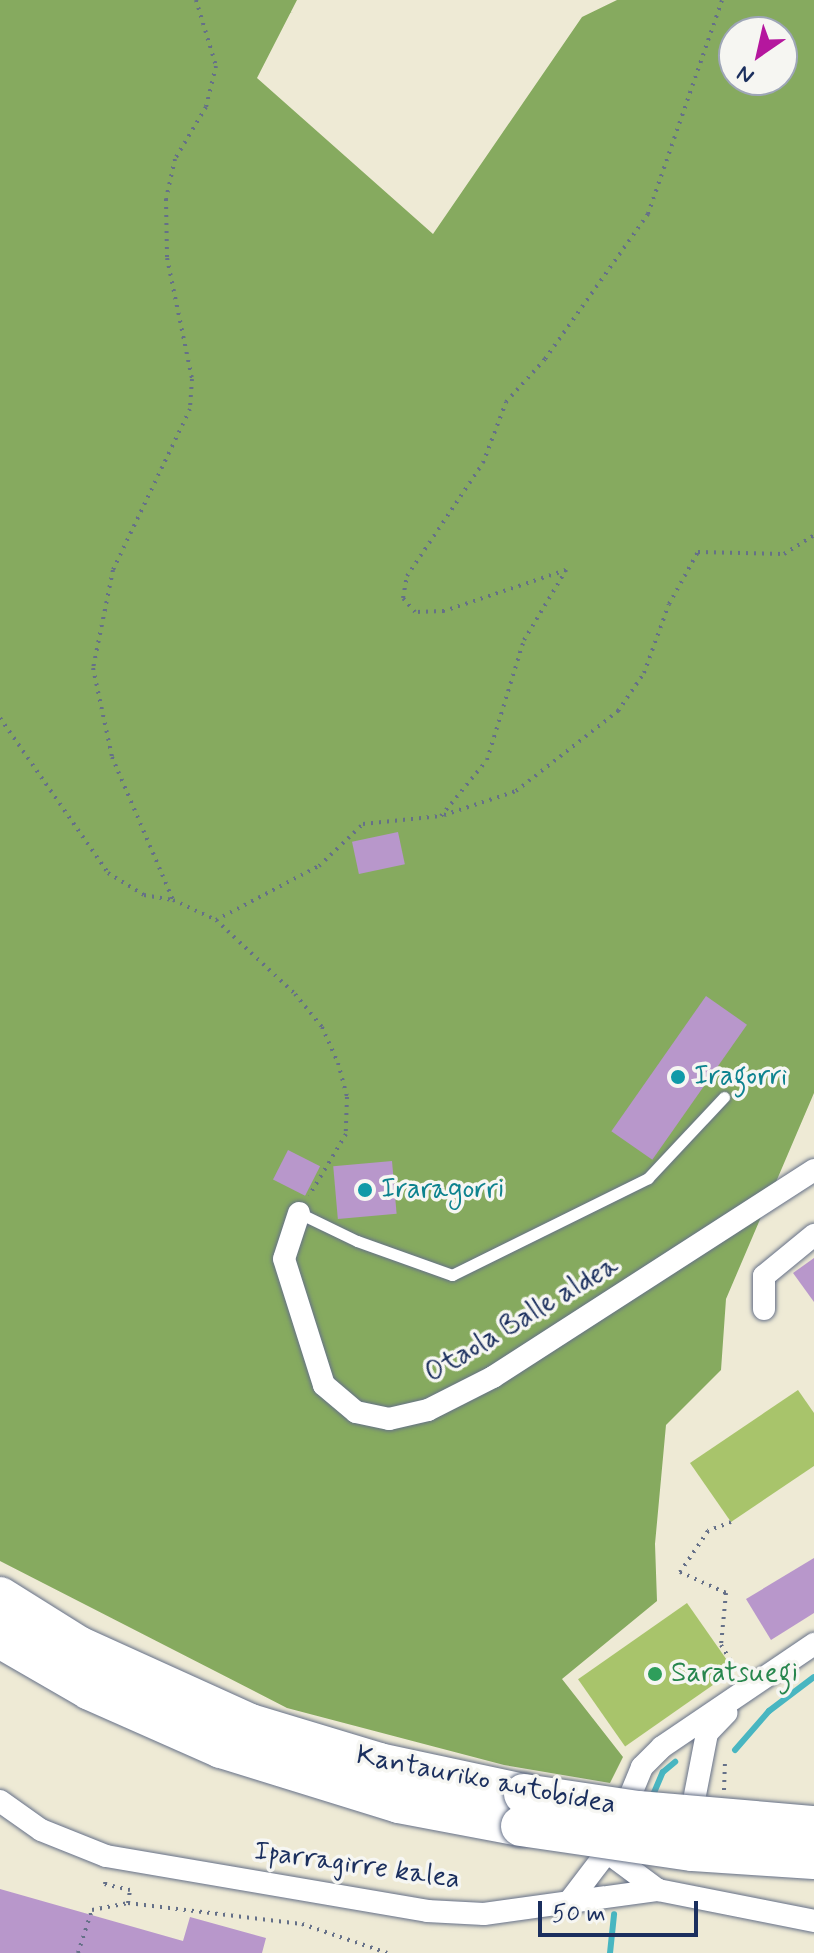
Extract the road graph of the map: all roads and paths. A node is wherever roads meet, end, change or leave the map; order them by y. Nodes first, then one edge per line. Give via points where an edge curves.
1 (196, 0) edge
2 (722, 0) edge
3 (814, 535) edge
4 (0, 718) edge
5 (441, 816) junction
6 (173, 900) junction
7 (216, 920) junction
8 (724, 1097) dead end
9 (814, 1170) edge
10 (299, 1213) junction
11 (814, 1235) edge
12 (764, 1309) dead end
13 (731, 1522) dead end
14 (0, 1597) edge
15 (0, 1638) edge
16 (814, 1644) edge
17 (748, 1688) junction
18 (695, 1795) dead end
19 (0, 1801) edge
20 (523, 1810) junction
21 (814, 1826) edge
22 (607, 1852) junction
23 (814, 1859) edge
24 (107, 1876) dead end
25 (658, 1890) junction
26 (569, 1902) junction
27 (128, 1903) junction
28 (814, 1921) edge
29 (78, 1953) edge
30 (387, 1953) edge

1 - 6 path via 216,66 206,107 175,159 166,199 167,258 192,379 190,409 113,570 93,668 112,757
2 - 5 path via 648,214 545,359 506,402 483,463 407,576 403,598 415,612 444,611 566,570 524,640 487,760
3 - 5 path via 784,554 698,552 669,604 644,673 618,711 516,791
4 - 6 path via 108,873 144,895
5 - 7 path via 363,824 310,872
6 - 7 path
7 - 10 path via 295,994 322,1027 338,1063 347,1097 346,1134
8 - 10 lane via 648,1178 452,1275 357,1241
9 - 10 street, Otaola Balle aldea via 493,1377 428,1410 389,1419 356,1412 324,1385 284,1259
11 - 12 street via 764,1276
13 - 17 path via 708,1531 680,1572 726,1593 721,1645
14 - 20 highway, Kantauriko autobidea via 78,1646 250,1724
15 - 20 highway, Kantauriko autobidea via 90,1690 221,1748 399,1803
16 - 17 street
17 - 18 street via 707,1733
17 - 22 street via 662,1747 642,1767
19 - 26 street, Iparragirre kalea via 41,1830 106,1856 294,1890 427,1911 484,1914
20 - 21 highway, Kantauriko autobidea, bridge via 638,1811
20 - 23 highway, Kantauriko autobidea, bridge via 693,1851
22 - 25 street
22 - 26 street
24 - 27 path via 105,1884 130,1890
25 - 26 street, Iparragirre kalea
25 - 28 street, Iparragirre kalea
27 - 29 path via 92,1910
27 - 30 path via 302,1924

